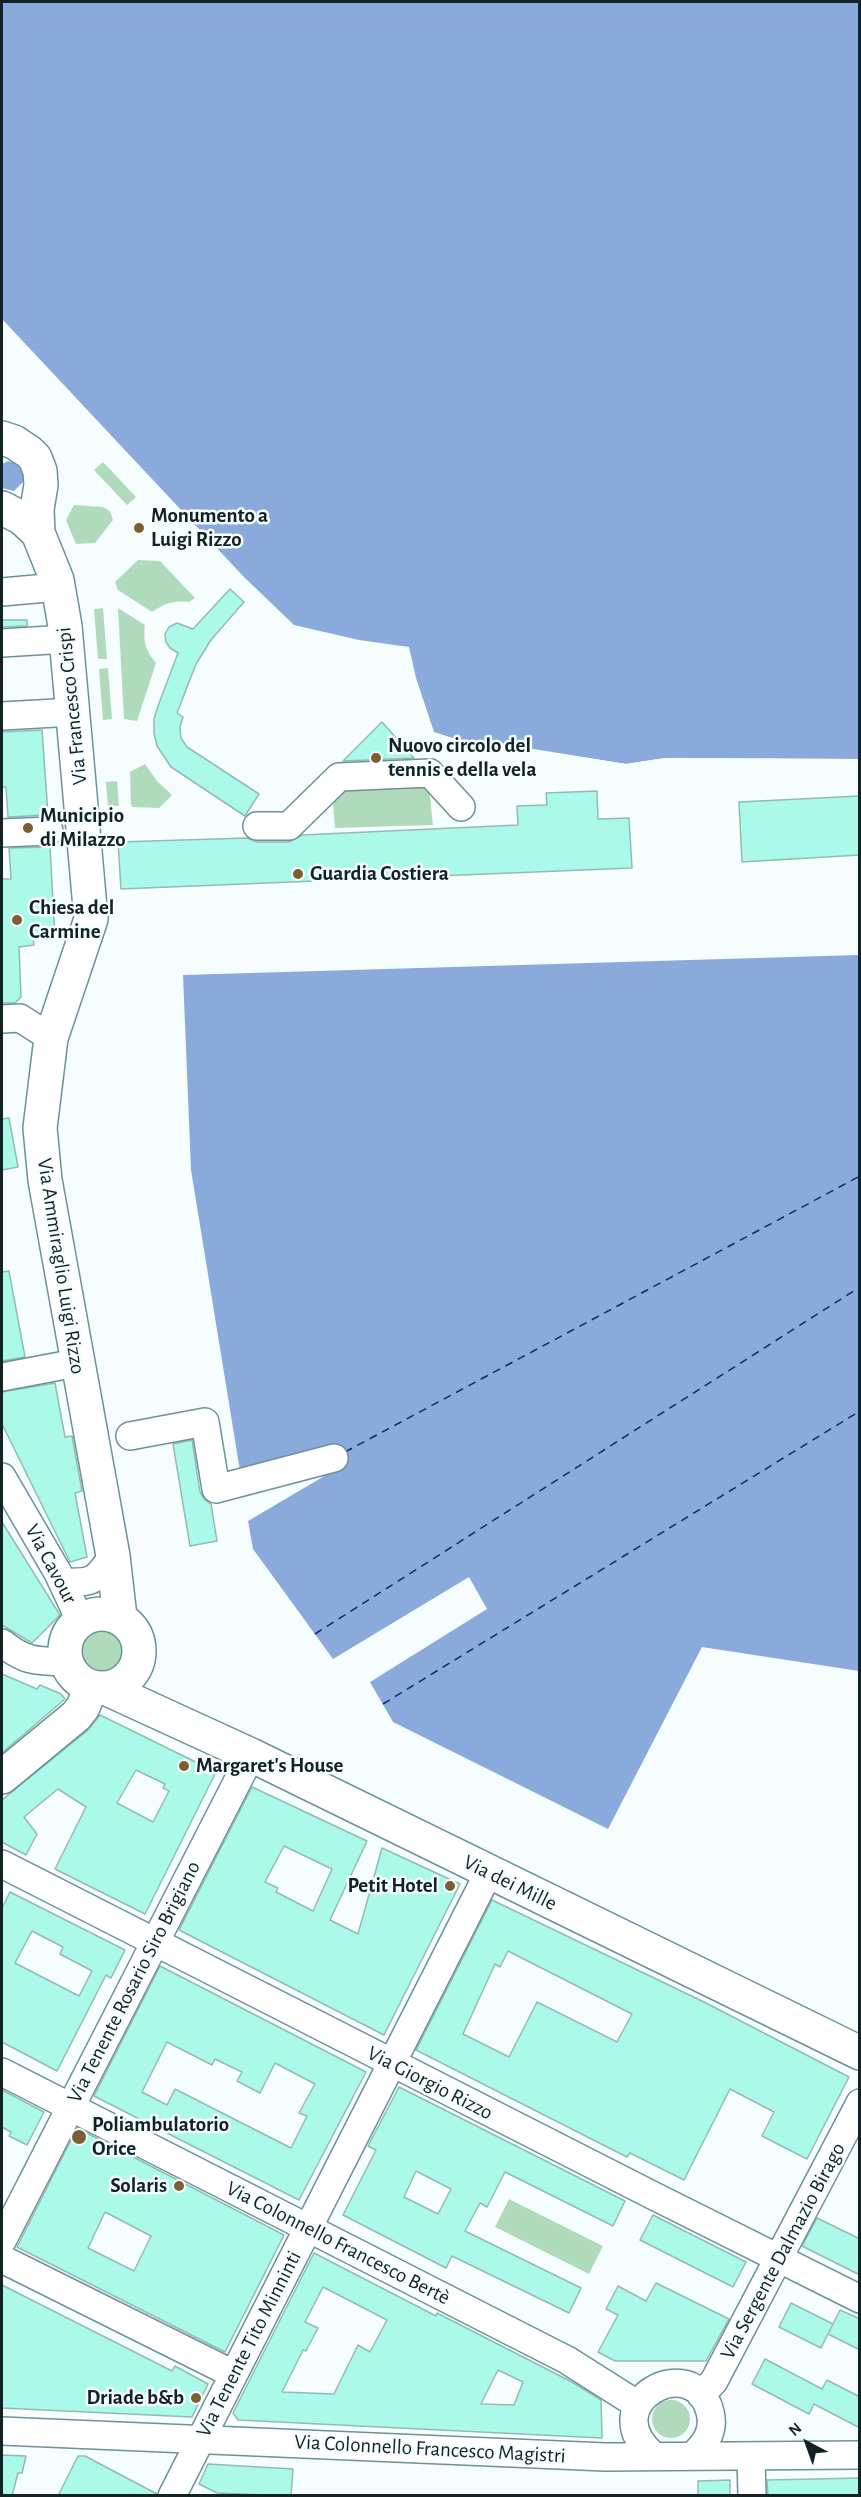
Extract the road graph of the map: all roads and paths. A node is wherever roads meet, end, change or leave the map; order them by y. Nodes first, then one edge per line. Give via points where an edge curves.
1 (2, 438) edge
2 (2, 508) edge
3 (38, 533) junction
4 (58, 587) junction
5 (2, 592) edge
6 (67, 639) junction
7 (2, 643) edge
8 (74, 712) junction
9 (2, 716) edge
10 (461, 807) dead end
11 (257, 826) dead end
12 (49, 831) dead end
13 (2, 833) edge
14 (91, 919) joint
15 (2, 1019) edge
16 (51, 1038) junction
17 (76, 1363) junction
18 (2, 1377) edge
19 (130, 1436) dead end
20 (334, 1458) dead end
21 (2, 1477) edge
22 (113, 1556) junction
23 (63, 1582) junction
24 (120, 1617) junction
25 (80, 1620) junction
26 (2, 1643) edge
27 (66, 1662) junction
28 (134, 1671) junction
29 (98, 1688) junction
30 (161, 1713) junction
31 (251, 1755) junction
32 (2, 1777) edge
33 (2, 1864) edge
34 (489, 1872) junction
35 (155, 1942) junction
36 (860, 2053) edge
37 (392, 2063) junction
38 (2, 2072) edge
39 (860, 2103) edge
40 (70, 2107) junction
41 (309, 2228) junction
42 (2, 2241) edge
43 (2, 2259) edge
44 (778, 2259) junction
45 (860, 2298) edge
46 (233, 2374) junction
47 (701, 2395) junction
48 (638, 2404) junction
49 (2, 2431) edge
50 (200, 2438) junction
51 (860, 2455) edge
52 (654, 2456) junction
53 (692, 2456) junction
54 (751, 2456) junction
55 (172, 2496) edge
56 (752, 2496) edge

1 - 3 main road via 30,452 39,464
2 - 3 main road via 22,518
3 - 4 main road, Via Francesco Crispi
4 - 5 street
4 - 6 main road, Via Francesco Crispi
6 - 7 street
6 - 8 main road, Via Francesco Crispi
8 - 9 street
8 - 14 main road, Via Francesco Crispi
10 - 11 street via 430,774 339,777 289,826
12 - 13 street
14 - 16 main road, Via Ammiraglio Luigi Rizzo
15 - 16 street via 20,1018
16 - 17 main road, Via Ammiraglio Luigi Rizzo via 40,1128
17 - 18 street
17 - 22 main road, Via Ammiraglio Luigi Rizzo
19 - 20 street via 205,1422 216,1489
21 - 23 street, Via Cavour
22 - 23 street via 98,1577 86,1582
22 - 24 main road, Via Ammiraglio Luigi Rizzo
23 - 25 street, Via Cavour
24 - 25 main road via 100,1613
24 - 28 main road via 133,1628 139,1642
25 - 27 main road via 66,1643
26 - 27 street via 19,1656
27 - 29 main road, Via dei Mille via 76,1677
28 - 29 main road via 116,1686
28 - 30 main road
29 - 30 main road, Via dei Mille
29 - 32 main road via 76,1716
30 - 31 main road, Via dei Mille
31 - 34 main road, Via dei Mille
31 - 35 street, Via Tenente Rosario Siro Brigiano
33 - 35 street, Via Giorgio Rizzo
34 - 36 main road, Via dei Mille
34 - 37 street, Via Tenente Tito Minninti
35 - 37 street, Via Giorgio Rizzo
35 - 40 street, Via Tenente Rosario Siro Brigiano
37 - 41 street, Via Tenente Tito Minninti
37 - 44 street, Via Giorgio Rizzo
38 - 40 street, Via Colonnello Francesco Bertè
39 - 44 street, Via Sergente Dalmazio Birago
40 - 41 street, Via Colonnello Francesco Bertè
40 - 42 street, Via Tenente Rosario Siro Brigiano
41 - 46 street, Via Tenente Tito Minninti
41 - 48 street, Via Colonnello Francesco Bertè via 567,2360
43 - 46 street
44 - 45 street, Via Giorgio Rizzo
44 - 47 street, Via Sergente Dalmazio Birago via 714,2381
46 - 50 street, Via Tenente Tito Minninti
47 - 48 street via 672,2383 652,2389
47 - 53 street via 710,2409 711,2429
48 - 52 street via 636,2433
49 - 50 street, Via Colonnello Francesco Magistri
50 - 52 street, Via Colonnello Francesco Magistri
50 - 55 street, Via Tenente Tito Minninti
51 - 54 street, Via Colonnello Francesco Magistri
52 - 53 street, Via Colonnello Francesco Magistri
53 - 54 street, Via Colonnello Francesco Magistri
54 - 56 street

